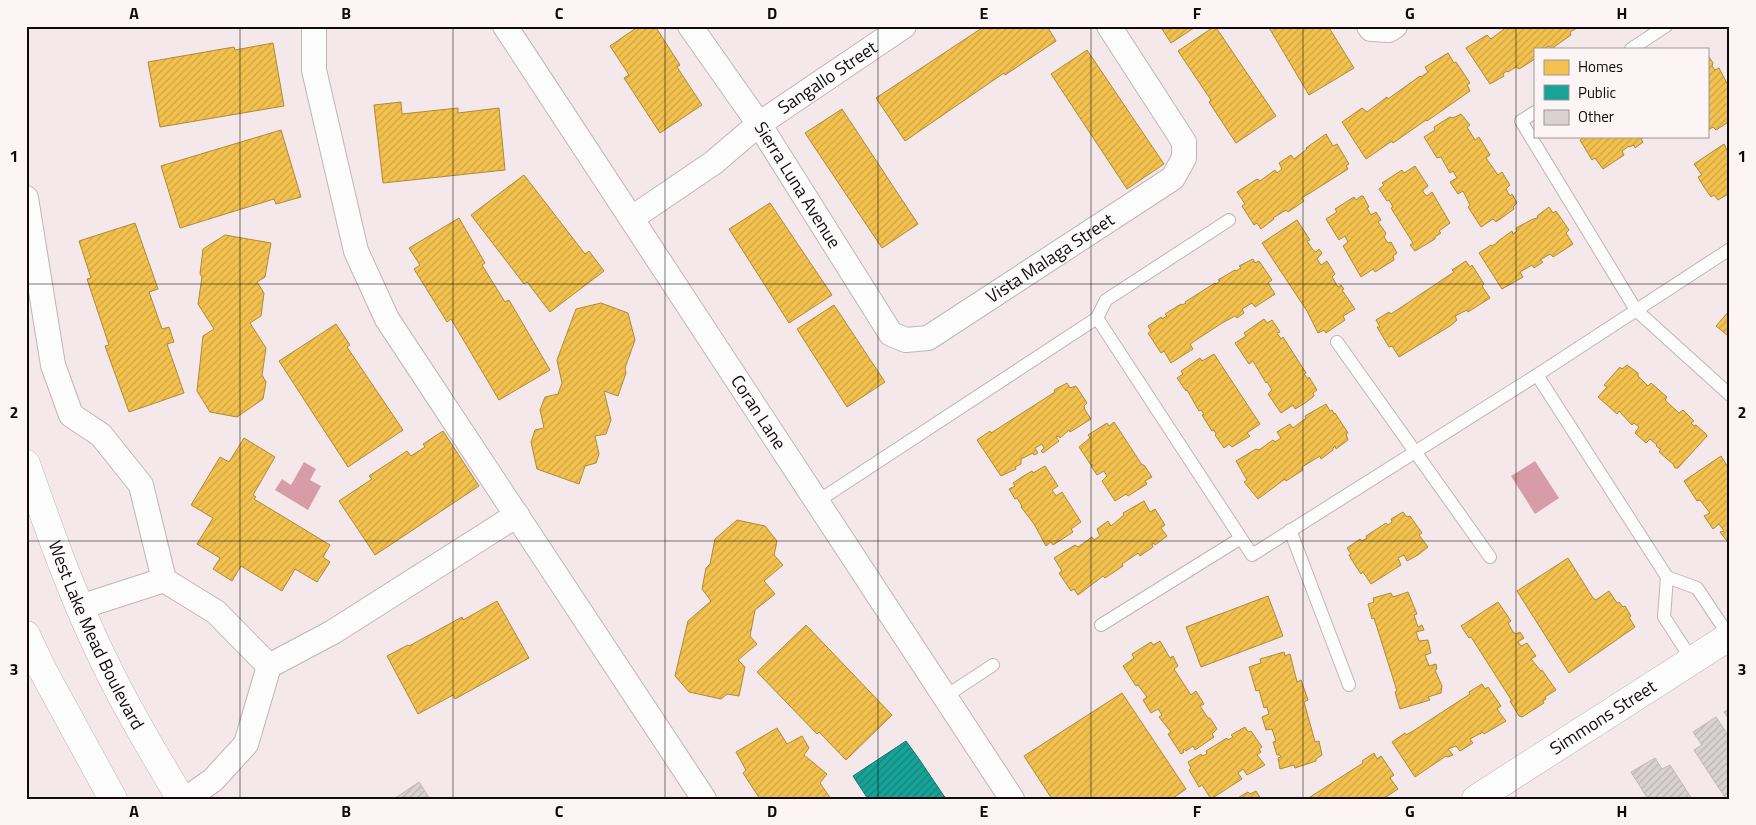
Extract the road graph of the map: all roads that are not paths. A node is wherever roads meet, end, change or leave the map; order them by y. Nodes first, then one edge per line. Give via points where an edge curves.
1 (314, 26) edge
2 (505, 26) edge
3 (690, 26) edge
4 (904, 26) edge
5 (1108, 26) edge
6 (1395, 26) edge
7 (1666, 26) edge
8 (1370, 28) edge
9 (1633, 48) edge
10 (1534, 113) edge
11 (759, 124) junction
12 (26, 198) edge
13 (632, 218) junction
14 (1229, 220) dead end
15 (1730, 249) edge
16 (1636, 310) junction
17 (1097, 318) junction
18 (906, 340) joint
19 (1337, 342) dead end
20 (1537, 375) junction
21 (1730, 395) edge
22 (1416, 450) junction
23 (26, 464) edge
24 (818, 501) junction
25 (517, 515) junction
26 (1290, 530) junction
27 (1241, 538) junction
28 (1490, 557) dead end
29 (1667, 577) junction
30 (164, 580) junction
31 (80, 607) junction
32 (1101, 625) dead end
33 (26, 635) edge
34 (1730, 636) edge
35 (1692, 660) junction
36 (993, 665) dead end
37 (269, 666) junction
38 (1349, 685) dead end
39 (946, 696) junction
40 (113, 799) edge
41 (181, 799) edge
42 (186, 799) edge
43 (704, 799) edge
44 (1012, 799) edge
45 (1476, 799) edge

1 - 25 street via 314,70 356,250 387,318
2 - 13 street, Coran Lane
3 - 11 street, Sierra Luna Avenue
4 - 11 street, Sangallo Street
5 - 18 street, Vista Malaga Street via 1184,142 1184,158 1172,178 928,338
6 - 8 street via 1389,30
7 - 9 lane
10 - 16 lane via 1521,121
11 - 13 street, Sangallo Street via 713,163
11 - 18 street, Sierra Luna Avenue via 891,334
12 - 30 street via 53,365 71,415 101,435 141,486
13 - 24 street, Coran Lane
14 - 17 lane via 1106,300
15 - 16 lane
16 - 20 lane
16 - 21 lane
17 - 24 lane
17 - 27 lane
19 - 22 lane
20 - 22 lane
20 - 29 lane
22 - 26 lane
22 - 28 lane
23 - 31 main road, West Lake Mead Boulevard
24 - 39 street, Coran Lane
25 - 37 street via 333,632
25 - 43 street
26 - 27 lane via 1252,554
26 - 38 lane
27 - 32 lane
29 - 34 lane via 1697,588
29 - 35 lane via 1664,616
30 - 31 street
30 - 37 street via 216,612
31 - 41 main road, West Lake Mead Boulevard via 109,672
33 - 40 main road
34 - 35 main road, Simmons Street
35 - 45 main road, Simmons Street
36 - 39 lane
37 - 42 street via 246,744 213,780
39 - 44 street, Coran Lane

